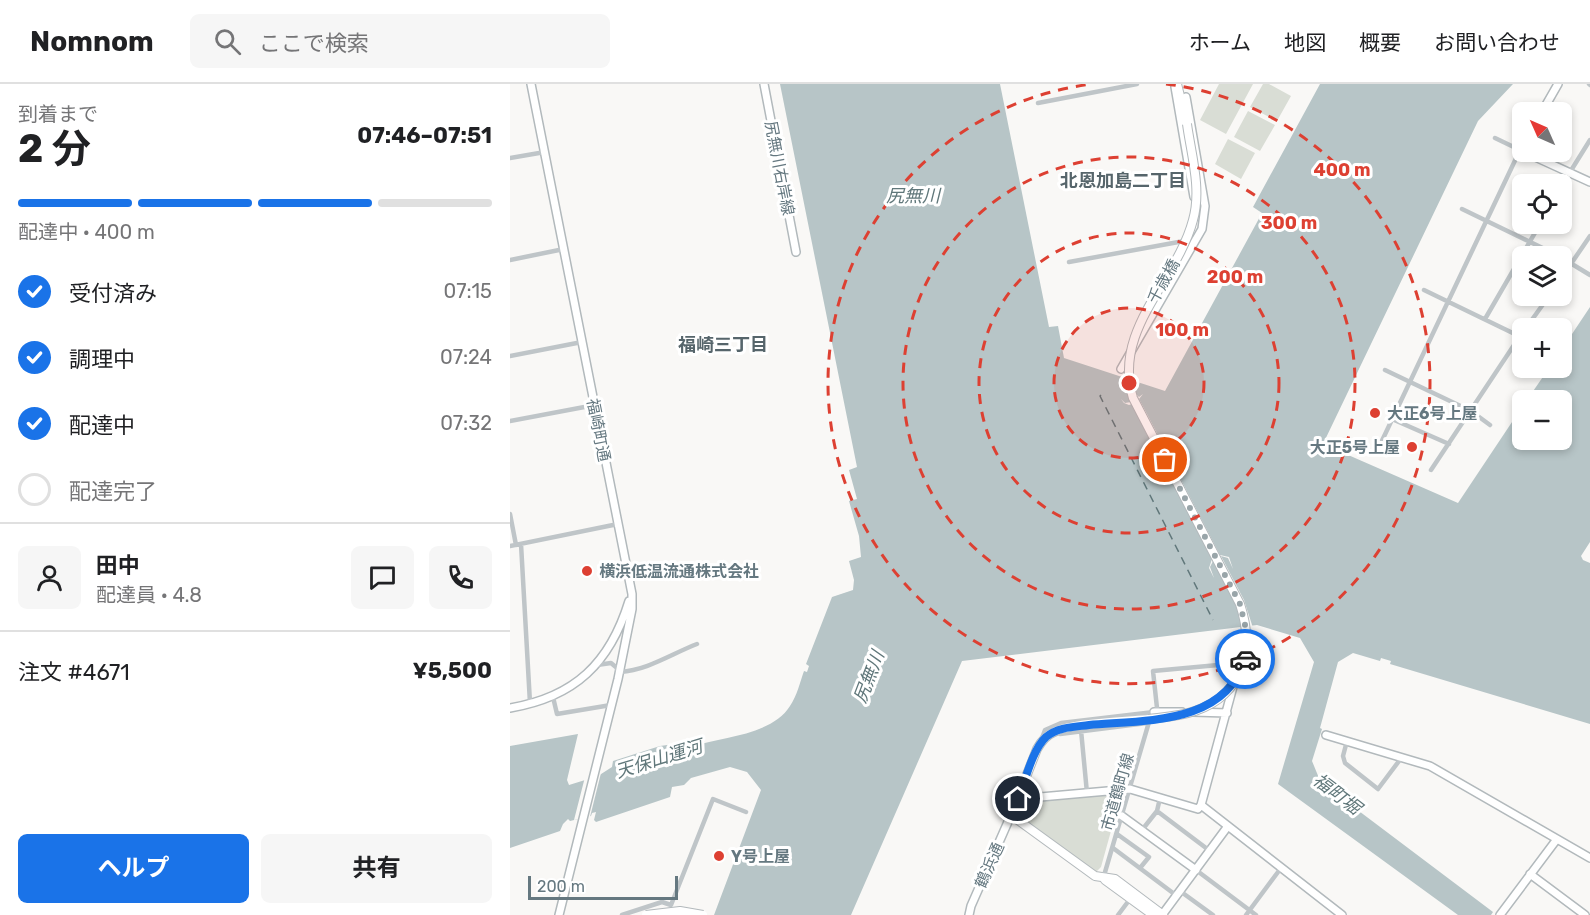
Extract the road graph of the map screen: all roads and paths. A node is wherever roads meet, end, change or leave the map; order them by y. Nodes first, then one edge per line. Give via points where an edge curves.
1 (531, 84) edge
2 (764, 84) edge
3 (1137, 84) edge
4 (1176, 84) edge
5 (1183, 84) edge
6 (1558, 84) edge
7 (1186, 97) junction
8 (1548, 102) edge
9 (1038, 103) dead end
10 (1184, 110) junction
11 (1495, 138) dead end
12 (1590, 140) edge
13 (1512, 145) edge
14 (545, 152) junction
15 (510, 158) edge
16 (1514, 162) edge
17 (1549, 162) edge
18 (1569, 172) junction
19 (1590, 182) edge
20 (1195, 203) junction
21 (1205, 206) junction
22 (1462, 209) dead end
23 (1486, 220) junction
24 (1534, 234) edge
25 (1590, 236) edge
26 (1195, 237) junction
27 (1529, 242) junction
28 (1537, 246) edge
29 (564, 249) junction
30 (796, 252) dead end
31 (510, 260) edge
32 (1069, 262) dead end
33 (1572, 263) joint
34 (1590, 275) edge
35 (1424, 290) dead end
36 (1448, 301) junction
37 (1485, 319) junction
38 (1512, 331) edge
39 (582, 342) junction
40 (1512, 351) edge
41 (510, 356) edge
42 (1122, 369) dead end
43 (1384, 370) dead end
44 (1409, 382) junction
45 (594, 405) junction
46 (1471, 411) junction
47 (1392, 419) junction
48 (510, 421) edge
49 (1490, 425) dead end
50 (1449, 444) junction
51 (1379, 447) dead end
52 (1431, 470) dead end
53 (510, 514) edge
54 (618, 525) junction
55 (516, 545) edge
56 (632, 594) junction
57 (697, 644) dead end
58 (1240, 663) joint
59 (595, 666) junction
60 (619, 676) junction
61 (554, 697) junction
62 (530, 704) junction
63 (611, 705) junction
64 (510, 708) edge
65 (1154, 712) junction
66 (1227, 713) junction
67 (1149, 722) junction
68 (1081, 730) junction
69 (1056, 733) junction
70 (1326, 735) dead end
71 (1347, 741) junction
72 (1040, 744) junction
73 (1402, 758) junction
74 (1130, 789) junction
75 (1087, 793) junction
76 (1160, 798) junction
77 (1018, 799) junction
78 (1201, 805) junction
79 (1157, 811) junction
80 (746, 812) dead end
81 (1011, 815) junction
82 (1122, 816) junction
83 (1228, 826) junction
84 (1142, 830) junction
85 (1117, 834) junction
86 (1557, 839) junction
87 (1113, 848) junction
88 (1210, 851) junction
89 (1590, 858) edge
90 (1140, 868) junction
91 (1281, 868) junction
92 (1196, 870) junction
93 (1530, 874) junction
94 (1104, 879) junction
95 (1179, 893) junction
96 (1130, 899) junction
97 (671, 905) junction
98 (1332, 912) edge
99 (1248, 913) edge
100 (559, 915) edge
101 (622, 915) edge
102 (646, 915) edge
103 (667, 915) edge
104 (703, 915) edge
105 (969, 915) edge
106 (1118, 915) edge
107 (1153, 915) edge
108 (1163, 915) edge
109 (1213, 915) edge
110 (1256, 915) edge
111 (1342, 915) edge
112 (1500, 915) edge
113 (1585, 915) edge

1 - 14 street, 福崎町通
2 - 30 street, 尻無川右岸線
3 - 9 street
4 - 10 main road
4 - 20 street
5 - 7 main road
6 - 8 street
7 - 10 main road
7 - 21 street
10 - 69 main road, 千歳橋, bridge via 1196,192 1194,219 1137,329 1128,359 1128,382 1240,604 1247,633 1246,655 1237,679 1210,705 1172,717 1070,727
11 - 13 street
12 - 18 street
14 - 15 street
14 - 29 street, 福崎町通
16 - 23 street
17 - 18 street
18 - 19 street
20 - 21 street
20 - 26 street
21 - 26 street via 1202,229
22 - 23 street
23 - 27 street
23 - 36 street
24 - 27 street
25 - 33 street
26 - 32 street
26 - 42 street
27 - 28 street
27 - 37 street
29 - 31 street
29 - 39 street, 福崎町通
33 - 34 street
35 - 36 street
36 - 37 street
36 - 44 street
37 - 38 street
39 - 41 street
39 - 45 street, 福崎町通
40 - 46 street
43 - 44 street
44 - 46 street
44 - 47 street
45 - 48 street
45 - 54 street, 福崎町通
46 - 49 street
46 - 50 street
47 - 50 street
47 - 51 street
50 - 52 street
53 - 55 street
54 - 55 street
54 - 56 street, 福崎町通
55 - 62 street
56 - 59 street via 615,639
56 - 60 street, 福崎町通
57 - 60 street
58 - 65 street via 1153,671 1157,708
58 - 66 street
59 - 60 street via 611,663
59 - 61 street
60 - 63 street, 福崎町通
61 - 62 street
61 - 63 street via 557,714
62 - 64 street
63 - 100 street, 福崎町通
65 - 66 street
65 - 67 street, 市道鶴町線
65 - 72 street via 1061,723 1044,730
66 - 78 street
67 - 68 street
67 - 74 street, 市道鶴町線
68 - 69 street
68 - 75 street
69 - 72 main road
70 - 71 street
71 - 73 street
71 - 73 street via 1345,763 1378,789
72 - 77 main road
73 - 86 street via 1430,766
74 - 75 street
74 - 76 street
74 - 82 street, 市道鶴町線
75 - 77 street
76 - 78 street via 1198,809
76 - 79 street
77 - 81 main road
78 - 83 street
79 - 84 street
79 - 88 street
80 - 97 street via 712,799
81 - 94 main road
81 - 105 street, 鶴浜通
82 - 84 street
82 - 85 street, 市道鶴町線
83 - 88 street
83 - 91 street
84 - 92 street
85 - 87 street, 市道鶴町線
85 - 90 street via 1149,857
86 - 89 street
86 - 93 street
87 - 90 street
87 - 94 street, 市道鶴町線
88 - 92 street
90 - 95 street
91 - 98 street
91 - 99 street
92 - 95 street
92 - 99 street
93 - 112 street
93 - 113 street
94 - 96 main road
94 - 108 main road via 1115,879
95 - 108 street
95 - 109 street
96 - 106 street
96 - 107 main road
97 - 101 street via 662,902
97 - 103 street
98 - 111 street
99 - 110 street
102 - 104 main road, bridge via 670,911

